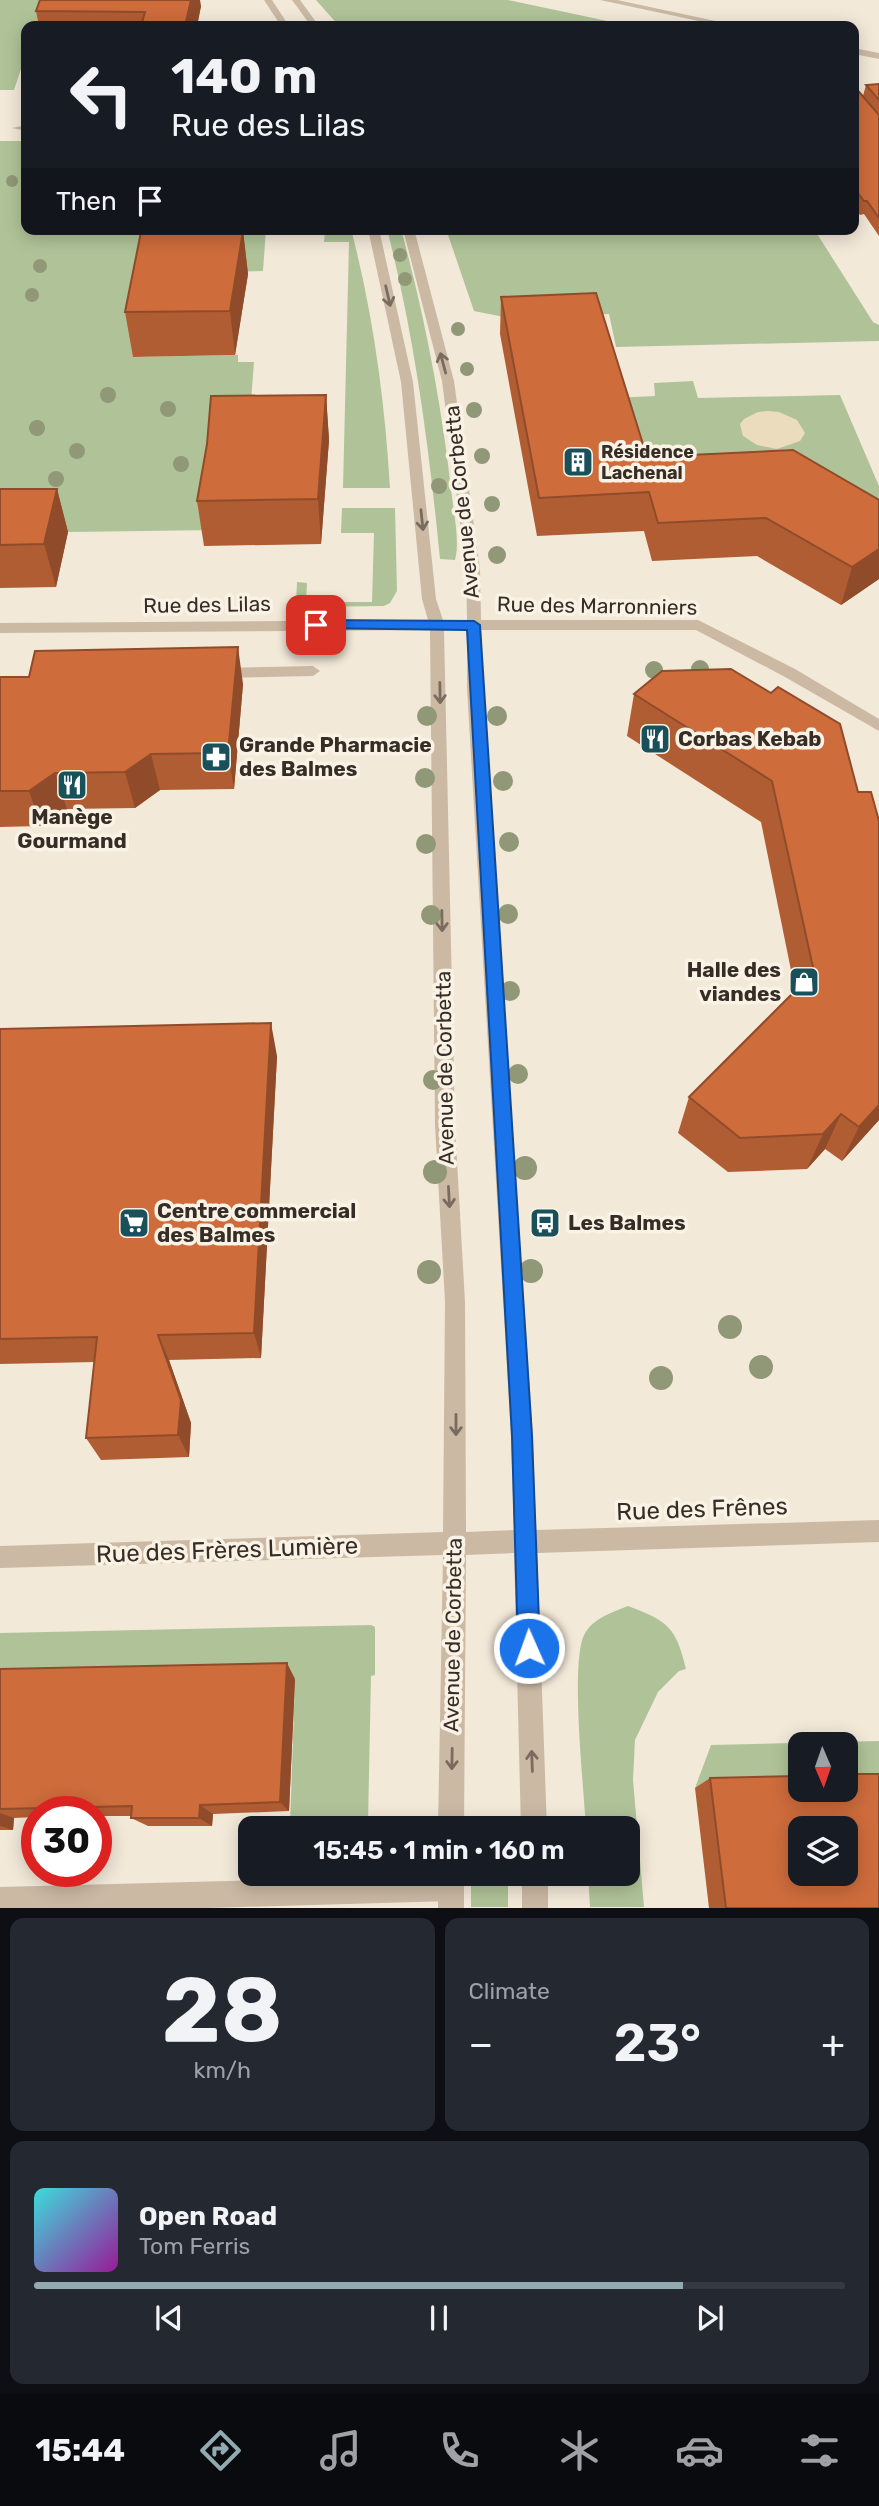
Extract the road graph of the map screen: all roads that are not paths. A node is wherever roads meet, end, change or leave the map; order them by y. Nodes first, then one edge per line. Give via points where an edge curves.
1 (268, 0) edge
2 (296, 0) edge
3 (604, 0) edge
4 (282, 21) edge
5 (311, 21) edge
6 (709, 21) edge
7 (859, 52) edge
8 (879, 56) edge
9 (374, 235) edge
10 (410, 235) edge
11 (437, 625) junction
12 (465, 625) junction
13 (0, 628) edge
14 (313, 670) dead end
15 (204, 673) edge
16 (879, 726) edge
17 (879, 1531) edge
18 (526, 1540) junction
19 (454, 1544) junction
20 (0, 1557) edge
21 (451, 1816) edge
22 (534, 1816) edge
23 (535, 1886) edge
24 (451, 1890) edge
25 (0, 1900) edge
26 (535, 1908) edge

1 - 4 street
2 - 5 street
3 - 6 street
7 - 8 street
9 -> 11 street, Avenue de Corbetta via 407,382 429,599
12 -> 10 street, Avenue de Corbetta via 473,569 448,381
11 - 12 street, Rue des Lilas
11 - 13 street, Rue des Lilas
11 -> 19 street, Avenue de Corbetta via 444,1125 455,1302
12 - 16 street, Rue des Marronniers via 698,625
12 - 18 street, Avenue de Corbetta
14 - 15 street
17 - 18 street, Rue des Frênes
18 - 19 street, Rue des Frênes
22 -> 18 street, Avenue de Corbetta
19 - 20 street, Rue des Frères Lumière
19 -> 21 street, Avenue de Corbetta
23 - 26 street
24 - 25 street

